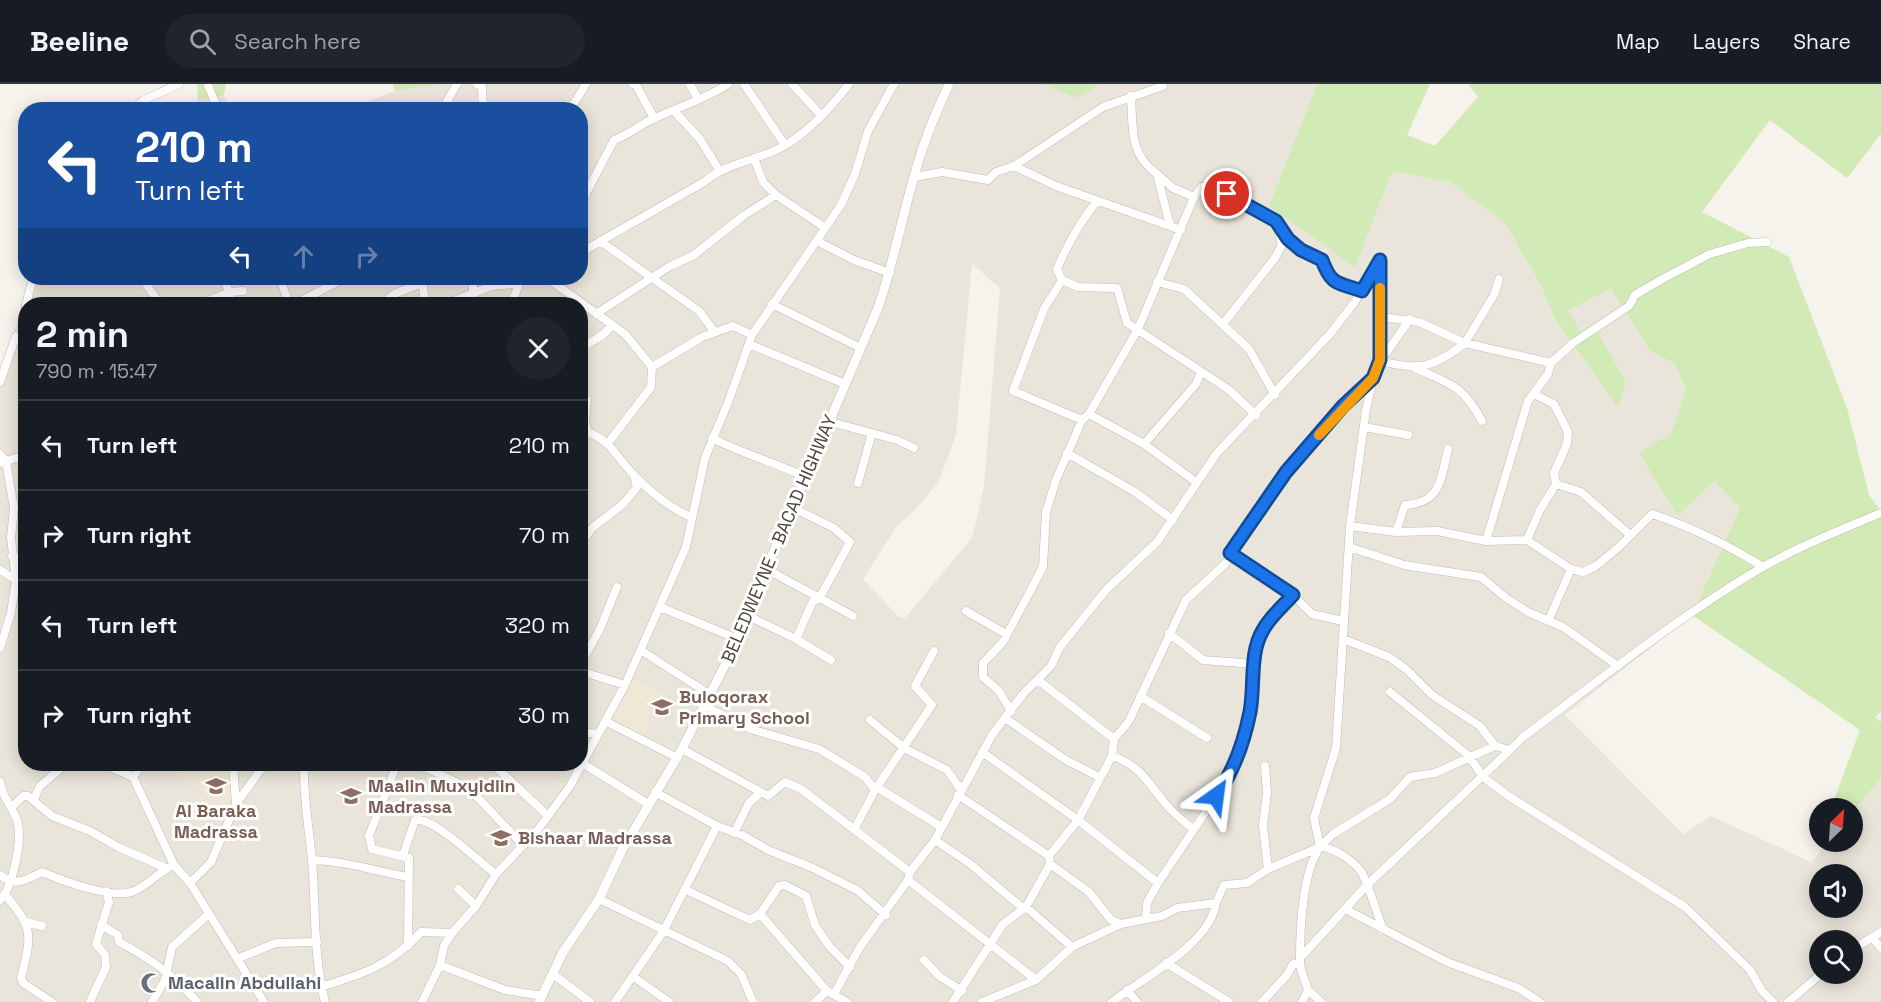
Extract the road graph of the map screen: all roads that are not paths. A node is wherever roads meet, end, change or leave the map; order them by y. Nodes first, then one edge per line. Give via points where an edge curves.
1 (179, 84) edge
2 (457, 84) edge
3 (477, 84) edge
4 (586, 84) edge
5 (633, 84) edge
6 (690, 84) edge
7 (728, 84) edge
8 (744, 84) edge
9 (792, 84) edge
10 (849, 84) edge
11 (894, 84) edge
12 (949, 84) edge
13 (208, 86) dead end
14 (1163, 86) dead end
15 (1131, 96) junction
16 (698, 99) junction
17 (142, 102) edge
18 (215, 102) edge
19 (447, 102) edge
20 (483, 102) edge
21 (575, 102) edge
22 (674, 111) junction
23 (820, 114) junction
24 (654, 118) junction
25 (785, 145) junction
26 (754, 158) junction
27 (1014, 166) junction
28 (719, 170) junction
29 (1157, 174) junction
30 (914, 177) junction
31 (588, 190) edge
32 (776, 195) junction
33 (1194, 197) junction
34 (1097, 201) junction
35 (1276, 221) junction
36 (1170, 225) junction
37 (824, 227) junction
38 (1181, 230) junction
39 (600, 241) junction
40 (817, 241) junction
41 (1767, 242) dead end
42 (588, 248) edge
43 (890, 273) junction
44 (652, 279) junction
45 (1499, 279) dead end
46 (1062, 280) junction
47 (1157, 282) junction
48 (227, 285) edge
49 (332, 285) edge
50 (412, 285) edge
51 (473, 285) edge
52 (489, 285) edge
53 (557, 285) edge
54 (147, 286) edge
55 (243, 291) dead end
56 (1362, 291) junction
57 (230, 292) junction
58 (473, 295) junction
59 (155, 297) edge
60 (218, 297) edge
61 (231, 297) edge
62 (309, 297) edge
63 (390, 297) edge
64 (467, 297) edge
65 (573, 297) edge
66 (772, 304) junction
67 (588, 308) edge
68 (596, 314) junction
69 (1382, 316) junction
70 (1410, 319) junction
71 (612, 324) junction
72 (1223, 324) junction
73 (1138, 329) junction
74 (714, 331) junction
75 (752, 335) junction
76 (16, 336) dead end
77 (1466, 343) junction
78 (588, 344) edge
79 (749, 344) junction
80 (861, 348) junction
81 (1380, 360) junction
82 (1551, 363) junction
83 (652, 367) junction
84 (1415, 368) junction
85 (1201, 372) junction
86 (1373, 378) junction
87 (0, 382) edge
88 (845, 384) junction
89 (1534, 394) junction
90 (1275, 395) junction
91 (1089, 414) junction
92 (1256, 415) junction
93 (1082, 420) junction
94 (1482, 421) dead end
95 (831, 422) junction
96 (1364, 427) junction
97 (588, 432) edge
98 (872, 433) junction
99 (1408, 435) dead end
100 (712, 438) junction
101 (608, 443) junction
102 (1144, 444) junction
103 (914, 448) dead end
104 (1448, 449) dead end
105 (1067, 453) junction
106 (0, 454) edge
107 (18, 457) edge
108 (3, 462) edge
109 (634, 475) junction
110 (808, 478) junction
111 (1196, 482) junction
112 (858, 483) dead end
113 (1556, 484) junction
114 (793, 508) junction
115 (1881, 513) edge
116 (691, 517) junction
117 (1173, 520) junction
118 (1350, 526) junction
119 (1396, 532) junction
120 (588, 534) edge
121 (1630, 535) junction
122 (1527, 540) junction
123 (1486, 541) junction
124 (1349, 547) junction
125 (1230, 553) junction
126 (12, 556) junction
127 (18, 558) edge
128 (1763, 567) junction
129 (766, 568) junction
130 (1571, 569) junction
131 (0, 570) edge
132 (16, 580) junction
133 (617, 587) dead end
134 (1293, 595) junction
135 (819, 599) junction
136 (660, 607) junction
137 (966, 611) dead end
138 (746, 615) junction
139 (853, 616) dead end
140 (1549, 619) junction
141 (1343, 621) junction
142 (1169, 633) junction
143 (1006, 634) junction
144 (738, 639) junction
145 (796, 639) junction
146 (1342, 639) junction
147 (0, 648) edge
148 (588, 651) edge
149 (642, 651) junction
150 (934, 651) dead end
151 (831, 660) dead end
152 (1254, 664) junction
153 (1618, 666) junction
154 (588, 673) edge
155 (1039, 681) junction
156 (625, 685) junction
157 (1390, 692) dead end
158 (710, 694) junction
159 (1140, 696) junction
160 (705, 706) junction
161 (1011, 711) junction
162 (759, 715) dead end
163 (1005, 718) junction
164 (870, 720) dead end
165 (605, 722) junction
166 (750, 729) junction
167 (588, 733) edge
168 (598, 734) junction
169 (1207, 738) dead end
170 (1114, 739) junction
171 (1495, 746) junction
172 (904, 748) junction
173 (682, 749) junction
174 (1510, 750) junction
175 (982, 752) junction
176 (588, 755) edge
177 (1112, 756) junction
178 (1469, 756) junction
179 (676, 757) junction
180 (588, 766) edge
181 (1264, 766) dead end
182 (58, 771) edge
183 (119, 771) edge
184 (137, 771) edge
185 (234, 771) edge
186 (260, 771) edge
187 (304, 771) edge
188 (394, 771) edge
189 (433, 771) edge
190 (500, 771) edge
191 (579, 771) edge
192 (133, 777) junction
193 (1099, 777) junction
194 (1484, 777) junction
195 (0, 782) edge
196 (877, 789) junction
197 (655, 792) junction
198 (761, 792) junction
199 (960, 792) junction
200 (1, 795) edge
201 (34, 799) junction
202 (236, 804) junction
203 (648, 804) junction
204 (11, 808) junction
205 (548, 816) junction
206 (1078, 820) junction
207 (717, 826) junction
208 (940, 826) junction
209 (1193, 829) junction
210 (854, 830) junction
211 (734, 833) junction
212 (935, 840) junction
213 (522, 845) junction
214 (1320, 847) junction
215 (403, 855) junction
216 (312, 860) junction
217 (1050, 860) junction
218 (170, 867) junction
219 (1268, 869) junction
220 (496, 874) junction
221 (0, 875) edge
222 (408, 876) junction
223 (909, 876) junction
224 (10, 882) junction
225 (190, 883) junction
226 (1158, 883) junction
227 (1366, 886) junction
228 (458, 889) dead end
229 (686, 890) junction
230 (105, 891) junction
231 (3, 898) edge
232 (599, 899) junction
233 (1216, 903) junction
234 (476, 906) junction
235 (1025, 908) junction
236 (1345, 909) junction
237 (209, 914) junction
238 (760, 914) junction
239 (886, 915) junction
240 (1146, 918) junction
241 (26, 922) junction
242 (1121, 924) junction
243 (101, 925) junction
244 (42, 926) dead end
245 (1383, 929) junction
246 (663, 932) junction
247 (1881, 932) edge
248 (452, 933) junction
249 (1872, 937) junction
250 (317, 942) junction
251 (991, 943) junction
252 (1863, 943) edge
253 (408, 946) junction
254 (1072, 947) junction
255 (1881, 948) edge
256 (239, 958) junction
257 (924, 960) dead end
258 (1301, 960) junction
259 (1166, 963) junction
260 (440, 965) junction
261 (850, 967) junction
262 (167, 974) junction
263 (554, 974) junction
264 (634, 977) junction
265 (1036, 980) junction
266 (1809, 984) edge
267 (321, 987) junction
268 (1127, 990) junction
269 (1308, 990) junction
270 (962, 991) junction
271 (830, 992) junction
272 (541, 999) edge
273 (52, 1002) edge
274 (90, 1002) edge
275 (152, 1002) edge
276 (197, 1002) edge
277 (264, 1002) edge
278 (324, 1002) edge
279 (422, 1002) edge
280 (590, 1002) edge
281 (615, 1002) edge
282 (669, 1002) edge
283 (753, 1002) edge
284 (815, 1002) edge
285 (847, 1002) edge
286 (953, 1002) edge
287 (982, 1002) edge
288 (1112, 1002) edge
289 (1137, 1002) edge
290 (1229, 1002) edge
291 (1262, 1002) edge
292 (1302, 1002) edge
293 (1321, 1002) edge
294 (1540, 1002) edge
295 (1773, 1002) edge
296 (1788, 1002) edge

1 - 17 street
2 - 19 street
3 - 20 street via 482,87
4 - 21 street
5 - 24 street
6 - 16 street
7 - 16 street
8 - 25 street
9 - 23 street
10 - 23 street
11 - 37 street via 868,131 841,205
12 - 30 street, BELEDWEYNE - BACAD HIGHWAY via 929,128
13 - 18 street
14 - 15 street
15 - 27 street via 1103,107
15 - 29 street via 1138,157
16 - 22 street
22 - 24 street
22 - 28 street via 700,139
23 - 25 street
24 - 31 street via 614,140
25 - 26 street
26 - 28 street
26 - 32 street via 763,182
27 - 30 street via 996,172 988,180 942,172
27 - 34 street
28 - 39 street
29 - 33 street via 1173,188
29 - 36 street
30 - 43 street, BELEDWEYNE - BACAD HIGHWAY
32 - 37 street
32 - 44 street via 694,255
33 - 35 street via 1210,186
33 - 38 street
34 - 36 street
34 - 46 street via 1078,224 1064,252 1057,269
35 - 56 street via 1288,239 1322,260 1336,284
35 - 72 street via 1281,245 1278,251
36 - 38 street
37 - 40 street
38 - 47 street
39 - 42 street
39 - 44 street
40 - 43 street
40 - 66 street
41 - 82 street via 1710,254 1664,278 1635,295 1629,306 1573,343
43 - 80 street, BELEDWEYNE - BACAD HIGHWAY
44 - 68 street
44 - 74 street via 699,311
45 - 77 street
46 - 73 street via 1078,287 1117,288 1127,323
46 - 93 street via 1044,309 1013,391
47 - 72 street via 1184,289
47 - 73 street
48 - 57 street
49 - 62 street
50 - 63 street
51 - 58 street
52 - 58 street
53 - 65 street
54 - 59 street
55 - 57 street
56 - 69 street via 1380,260
56 - 90 street via 1330,334
57 - 60 street
57 - 61 street
58 - 64 street
66 - 75 street
66 - 80 street
67 - 68 street
68 - 71 street
69 - 70 street
69 - 81 street
70 - 77 street
70 - 81 street
71 - 78 street
71 - 83 street via 637,346
72 - 90 street via 1249,349
73 - 85 street
73 - 91 street
74 - 75 street via 733,326
74 - 83 street
75 - 79 street
76 - 87 street
77 - 82 street
77 - 84 street
79 - 88 street
79 - 100 street
80 - 88 street, BELEDWEYNE - BACAD HIGHWAY
81 - 84 street
81 - 86 street
82 - 89 street
83 - 101 street via 651,387
84 - 94 street via 1458,387 1471,399
85 - 92 street via 1228,389
85 - 102 street via 1196,384
86 - 96 street
86 - 125 street via 1286,472
88 - 95 street, BELEDWEYNE - BACAD HIGHWAY
89 - 113 street via 1554,404 1568,432 1554,473
89 - 123 street via 1525,410
90 - 92 street
91 - 93 street
91 - 102 street
92 - 111 street via 1217,453
93 - 105 street
95 - 98 street
95 - 110 street, BELEDWEYNE - BACAD HIGHWAY
96 - 99 street
96 - 118 street
97 - 101 street
98 - 103 street
98 - 112 street
100 - 110 street
100 - 116 street
101 - 109 street
102 - 111 street
104 - 119 street via 1438,487 1428,500 1405,505
105 - 117 street via 1136,492
105 - 143 street via 1046,512 1043,567
106 - 108 street
107 - 108 street
108 - 126 street via 14,508
109 - 116 street via 671,508
109 - 120 street via 637,488
110 - 114 street, BELEDWEYNE - BACAD HIGHWAY
111 - 117 street
113 - 121 street via 1581,492
113 - 122 street
114 - 129 street, BELEDWEYNE - BACAD HIGHWAY
114 - 135 street via 834,528 850,542
115 - 128 street
116 - 136 street via 686,547
117 - 155 street via 1157,542 1106,590 1060,647
118 - 119 street
118 - 124 street
119 - 123 street via 1437,531
121 - 128 street via 1652,514 1682,524
121 - 130 street via 1596,566 1583,572
122 - 123 street
122 - 130 street
124 - 140 street via 1404,565 1481,577 1528,612
124 - 141 street
125 - 134 street
125 - 142 street via 1225,564 1186,600
126 - 127 street
126 - 132 street
128 - 153 street
129 - 135 street
129 - 138 street, BELEDWEYNE - BACAD HIGHWAY
130 - 140 street
131 - 132 street
132 - 147 street
133 - 148 street
134 - 141 street via 1312,614
134 - 152 street via 1262,632
135 - 139 street
135 - 145 street via 813,601
136 - 144 street
136 - 149 street
137 - 143 street
138 - 144 street, BELEDWEYNE - BACAD HIGHWAY
138 - 145 street
140 - 153 street
141 - 146 street
142 - 152 street via 1203,660
142 - 159 street
143 - 161 street via 983,663 981,673
144 - 158 street, BELEDWEYNE - BACAD HIGHWAY
145 - 151 street
146 - 171 street via 1398,663 1432,695 1480,726
146 - 214 street via 1336,748 1314,818
149 - 156 street
149 - 158 street
150 - 172 street via 915,686 932,705
152 - 209 street via 1250,712 1241,747 1225,783
153 - 174 street via 1523,736
154 - 156 street
155 - 161 street
155 - 170 street
156 - 165 street
157 - 178 street
158 - 160 street, BELEDWEYNE - BACAD HIGHWAY
159 - 169 street
159 - 170 street via 1129,721
160 - 166 street
160 - 173 street, BELEDWEYNE - BACAD HIGHWAY
161 - 163 street
162 - 166 street
163 - 175 street
163 - 193 street via 1066,760
164 - 172 street
165 - 168 street
165 - 179 street
166 - 196 street via 819,750 865,777
167 - 168 street
168 - 176 street
170 - 177 street
171 - 174 street
171 - 178 street
172 - 196 street
172 - 199 street via 947,770
173 - 179 street, BELEDWEYNE - BACAD HIGHWAY
173 - 198 street
174 - 194 street
175 - 199 street
175 - 206 street
177 - 193 street
177 - 209 street via 1141,771 1171,810
178 - 194 street
178 - 214 street via 1435,773 1410,777 1390,800 1333,834
179 - 197 street, BELEDWEYNE - BACAD HIGHWAY
180 - 203 street
181 - 219 street via 1267,793 1263,826
182 - 201 street via 40,786
183 - 192 street
184 - 192 street
185 - 202 street
186 - 202 street
187 - 216 street
188 - 215 street via 369,836 372,849
189 - 213 street via 478,798
190 - 205 street
191 - 205 street
192 - 218 street
193 - 206 street
194 - 227 street
194 - 295 street via 1685,907 1750,970
195 - 200 street
196 - 208 street
196 - 210 street
197 - 203 street, BELEDWEYNE - BACAD HIGHWAY
197 - 207 street
198 - 210 street via 768,796 786,782
198 - 211 street via 749,803
199 - 208 street
199 - 217 street
200 - 204 street
201 - 204 street via 23,796
201 - 218 street via 52,816
202 - 225 street via 211,862
203 - 232 street, BELEDWEYNE - BACAD HIGHWAY
204 - 224 street via 20,833
205 - 213 street
206 - 217 street
206 - 226 street
207 - 211 street
207 - 229 street
208 - 212 street
209 - 226 street
210 - 223 street
211 - 239 street via 857,890
212 - 223 street
212 - 235 street
213 - 220 street
214 - 219 street
214 - 227 street via 1349,861 1363,873
214 - 258 street via 1311,860 1303,909
215 - 220 street via 415,820 421,819 440,829
215 - 222 street via 409,858
216 - 222 street
216 - 250 street
217 - 235 street
217 - 242 street via 1089,892 1111,920
218 - 225 street
218 - 230 street via 133,892
219 - 233 street via 1247,883 1224,885
220 - 234 street
221 - 224 street
222 - 253 street
223 - 239 street
223 - 251 street
224 - 230 street via 20,883 42,872 63,882
224 - 231 street
225 - 237 street
226 - 240 street via 1147,903
227 - 236 street
227 - 245 street
228 - 234 street
229 - 238 street via 750,920
229 - 246 street
230 - 243 street via 109,902
231 - 241 street
232 - 246 street
232 - 263 street, BELEDWEYNE - BACAD HIGHWAY via 563,952
233 - 240 street via 1177,908 1162,916
233 - 259 street via 1210,920 1189,946
234 - 248 street
235 - 251 street via 1003,924
235 - 254 street
236 - 245 street
236 - 258 street
237 - 256 street
237 - 262 street via 172,947
238 - 261 street via 779,885 806,896 815,925
238 - 271 street
239 - 261 street via 860,947
240 - 242 street
241 - 244 street
241 - 273 street via 30,939 21,978 27,988
242 - 254 street
243 - 262 street
243 - 274 street via 96,944 105,955 105,967
245 - 294 street via 1447,962 1518,988
246 - 264 street
246 - 283 street via 735,966
247 - 249 street
248 - 253 street via 421,932
248 - 260 street
249 - 252 street
249 - 255 street
250 - 256 street via 276,943
250 - 267 street
251 - 265 street
251 - 270 street
253 - 267 street via 370,972
254 - 265 street
256 - 277 street
257 - 270 street
258 - 269 street
258 - 291 street via 1293,964
259 - 268 street
259 - 290 street
260 - 272 street
260 - 279 street
261 - 271 street
262 - 275 street
262 - 276 street
263 - 272 street, BELEDWEYNE - BACAD HIGHWAY
263 - 280 street
264 - 281 street
264 - 282 street
265 - 287 street
266 - 296 street
267 - 278 street
268 - 288 street
268 - 289 street
269 - 292 street
269 - 293 street
270 - 286 street
271 - 284 street
271 - 285 street

